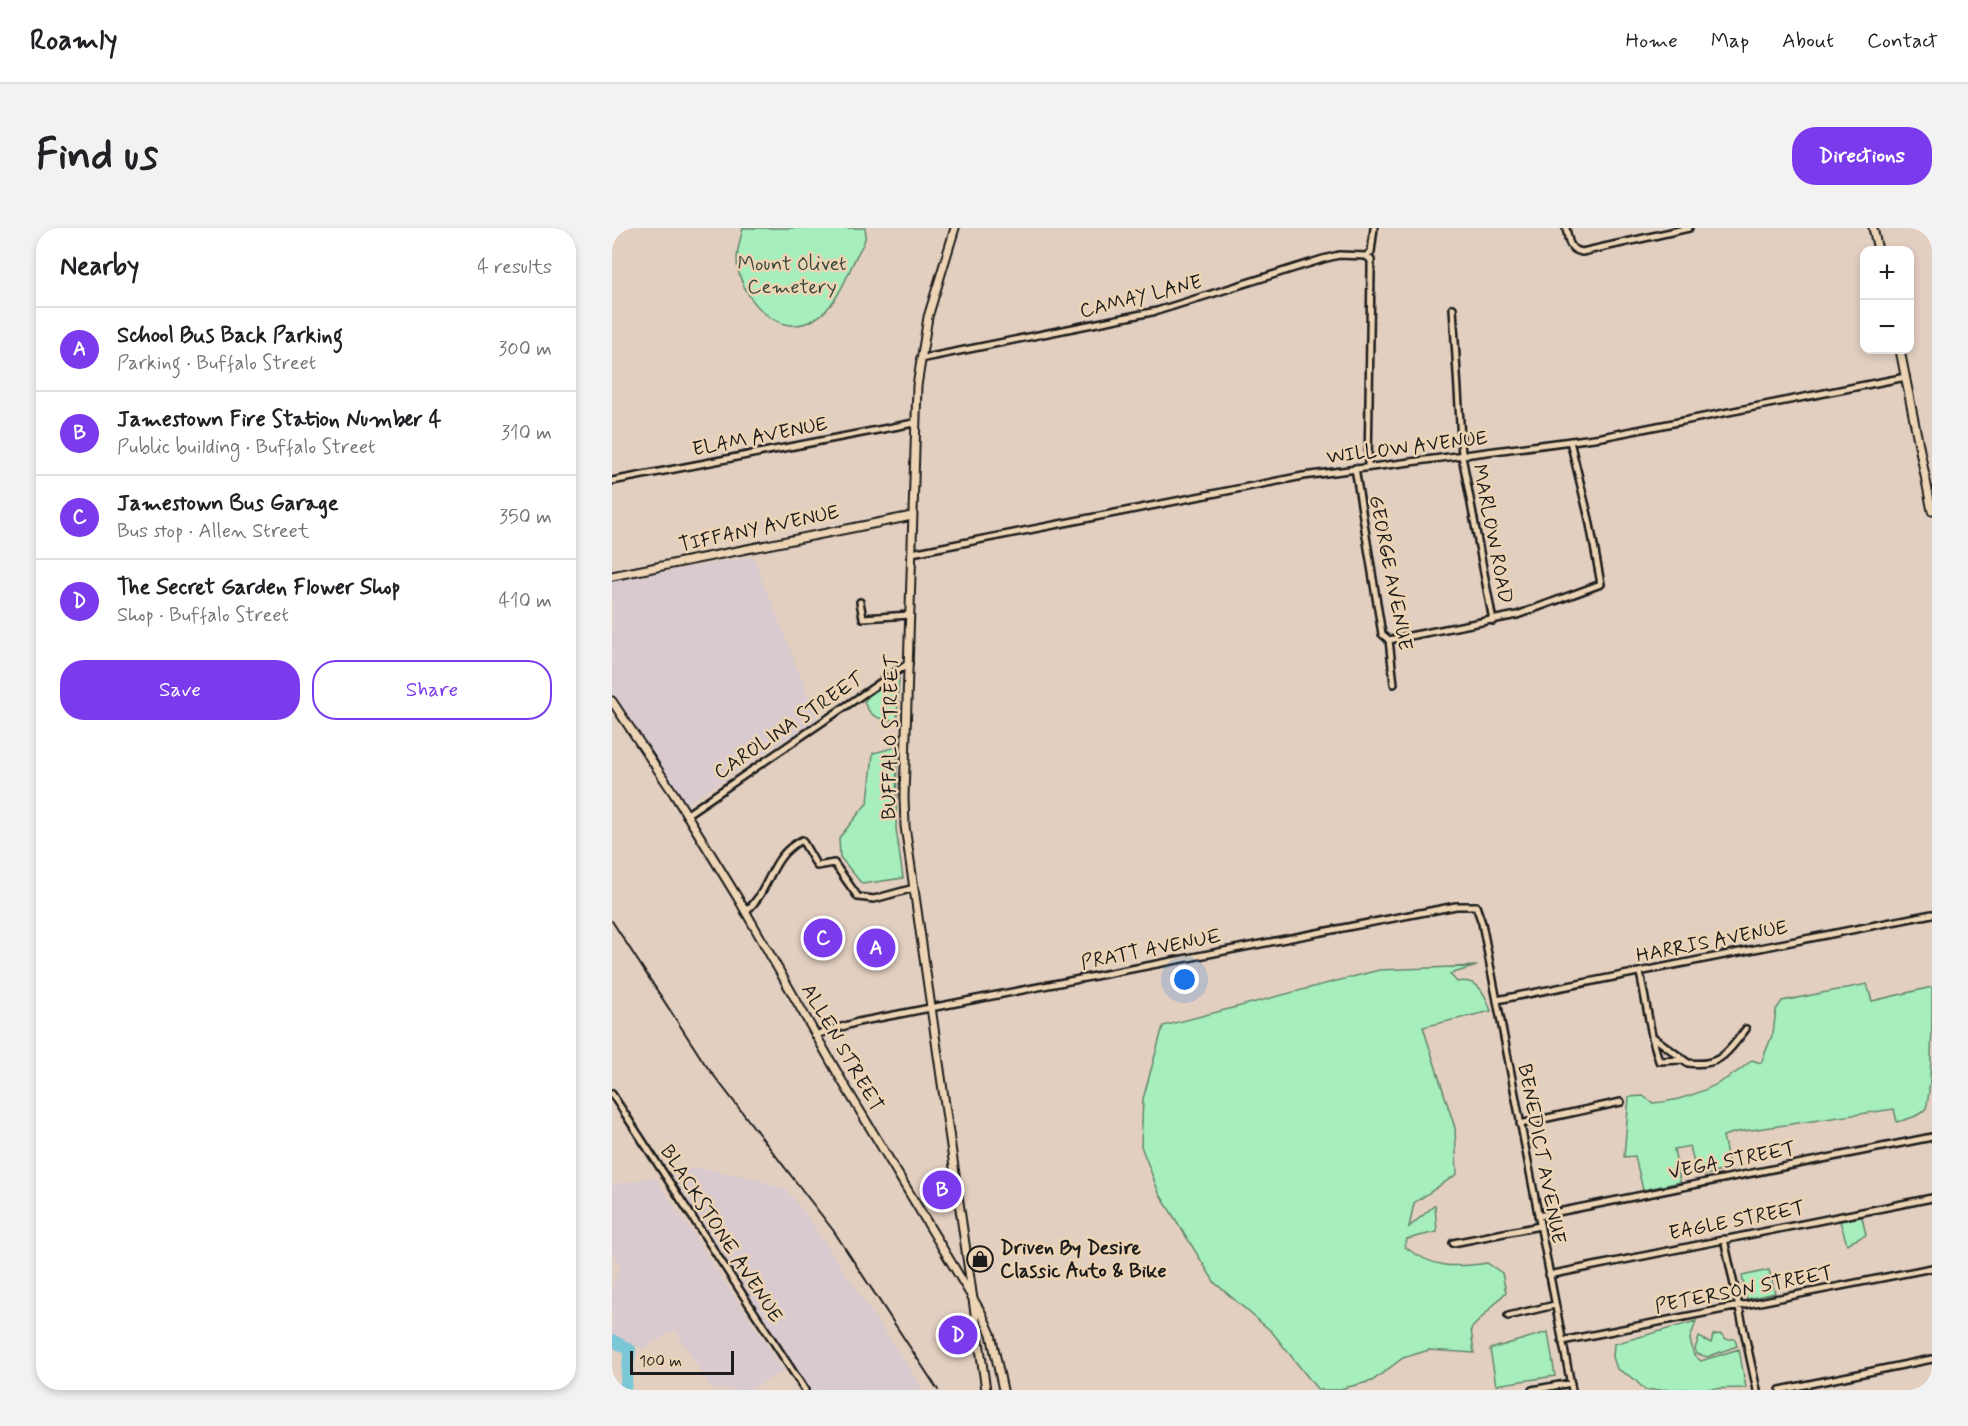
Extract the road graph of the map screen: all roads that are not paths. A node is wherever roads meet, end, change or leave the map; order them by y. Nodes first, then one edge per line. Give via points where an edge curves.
1 (954, 228) edge
2 (1374, 228) edge
3 (1566, 228) edge
4 (1689, 228) edge
5 (1873, 228) edge
6 (1877, 246) edge
7 (1366, 256) junction
8 (1453, 308) dead end
9 (1901, 354) edge
10 (920, 359) junction
11 (1906, 377) junction
12 (914, 423) junction
13 (1570, 441) junction
14 (1462, 456) junction
15 (1368, 467) junction
16 (1355, 468) junction
17 (612, 482) edge
18 (1932, 511) edge
19 (912, 516) junction
20 (912, 553) junction
21 (612, 576) edge
22 (860, 602) dead end
23 (910, 615) junction
24 (1493, 621) junction
25 (1389, 640) junction
26 (909, 663) junction
27 (1394, 684) dead end
28 (612, 701) edge
29 (686, 814) junction
30 (914, 888) junction
31 (746, 912) junction
32 (1932, 914) edge
33 (1482, 923) joint
34 (1640, 972) junction
35 (1497, 1000) junction
36 (932, 1008) junction
37 (1746, 1029) dead end
38 (815, 1035) junction
39 (1652, 1036) junction
40 (1684, 1060) junction
41 (612, 1094) edge
42 (1621, 1102) dead end
43 (1521, 1124) junction
44 (1932, 1137) edge
45 (1932, 1198) edge
46 (1538, 1216) junction
47 (1540, 1226) junction
48 (1724, 1239) junction
49 (1453, 1243) dead end
50 (1932, 1268) edge
51 (1549, 1275) junction
52 (972, 1298) junction
53 (1555, 1305) junction
54 (1739, 1307) junction
55 (1508, 1316) dead end
56 (993, 1341) junction
57 (1562, 1341) junction
58 (979, 1344) junction
59 (1932, 1359) edge
60 (1571, 1383) junction
61 (805, 1390) edge
62 (986, 1390) edge
63 (1003, 1390) edge
64 (1532, 1390) edge
65 (1572, 1390) edge
66 (1757, 1390) edge
67 (1780, 1390) edge

1 - 10 street, BUFFALO STREET
2 - 7 street via 1371,252
3 - 4 street via 1572,249 1582,252
5 - 6 street
7 - 10 street, CAMAY LANE via 1323,259 1157,311
7 - 15 street via 1371,260
8 - 14 street, MARLOW ROAD
9 - 11 street
10 - 12 street, BUFFALO STREET
11 - 13 street, WILLOW AVENUE
11 - 18 street
12 - 17 street, ELAM AVENUE
12 - 19 street, BUFFALO STREET
13 - 14 street, WILLOW AVENUE
13 - 24 street via 1601,580 1595,587
14 - 15 street, WILLOW AVENUE
14 - 24 street, MARLOW ROAD
15 - 16 street, WILLOW AVENUE
16 - 20 street, WILLOW AVENUE
16 - 25 street, GEORGE AVENUE via 1382,634
19 - 20 street, BUFFALO STREET
19 - 21 street, TIFFANY AVENUE
20 - 23 street, BUFFALO STREET
22 - 23 street via 863,618
23 - 26 street, BUFFALO STREET
24 - 25 street
25 - 27 street, GEORGE AVENUE
26 - 29 street, CAROLINA STREET
26 - 30 street, BUFFALO STREET via 904,797
28 - 29 street, ALLEN STREET
29 - 31 street, ALLEN STREET
30 - 31 street via 874,899 858,897 834,863 817,866 802,840 775,862 759,897
30 - 36 street, BUFFALO STREET
31 - 38 street, ALLEN STREET
32 - 34 street, HARRIS AVENUE
33 - 35 street, BENEDICT AVENUE
33 - 36 street, PRATT AVENUE via 1476,906 1459,905
34 - 35 street, HARRIS AVENUE
34 - 39 street
35 - 43 street, BENEDICT AVENUE
36 - 38 street, PRATT AVENUE
36 - 52 street, BUFFALO STREET
37 - 40 street via 1734,1048 1719,1059 1693,1064
38 - 52 street, ALLEN STREET
39 - 40 street
39 - 40 street via 1659,1061
41 - 61 street, BLACKSTONE AVENUE
42 - 43 street
43 - 46 street, BENEDICT AVENUE
44 - 46 street, VEGA STREET
45 - 48 street, EAGLE STREET
46 - 47 street, BENEDICT AVENUE
47 - 49 street
47 - 51 street, BENEDICT AVENUE
48 - 51 street, EAGLE STREET
48 - 54 street
50 - 54 street, PETERSON STREET
51 - 53 street, BENEDICT AVENUE
52 - 56 street, ALLEN STREET
52 - 58 street, BUFFALO STREET
53 - 55 street
53 - 57 street, BENEDICT AVENUE
54 - 57 street, PETERSON STREET
54 - 66 street
56 - 58 street via 983,1339
56 - 63 street, ALLEN STREET
57 - 60 street, BENEDICT AVENUE
58 - 62 street, BUFFALO STREET
59 - 67 street
60 - 64 street
60 - 65 street, BENEDICT AVENUE

